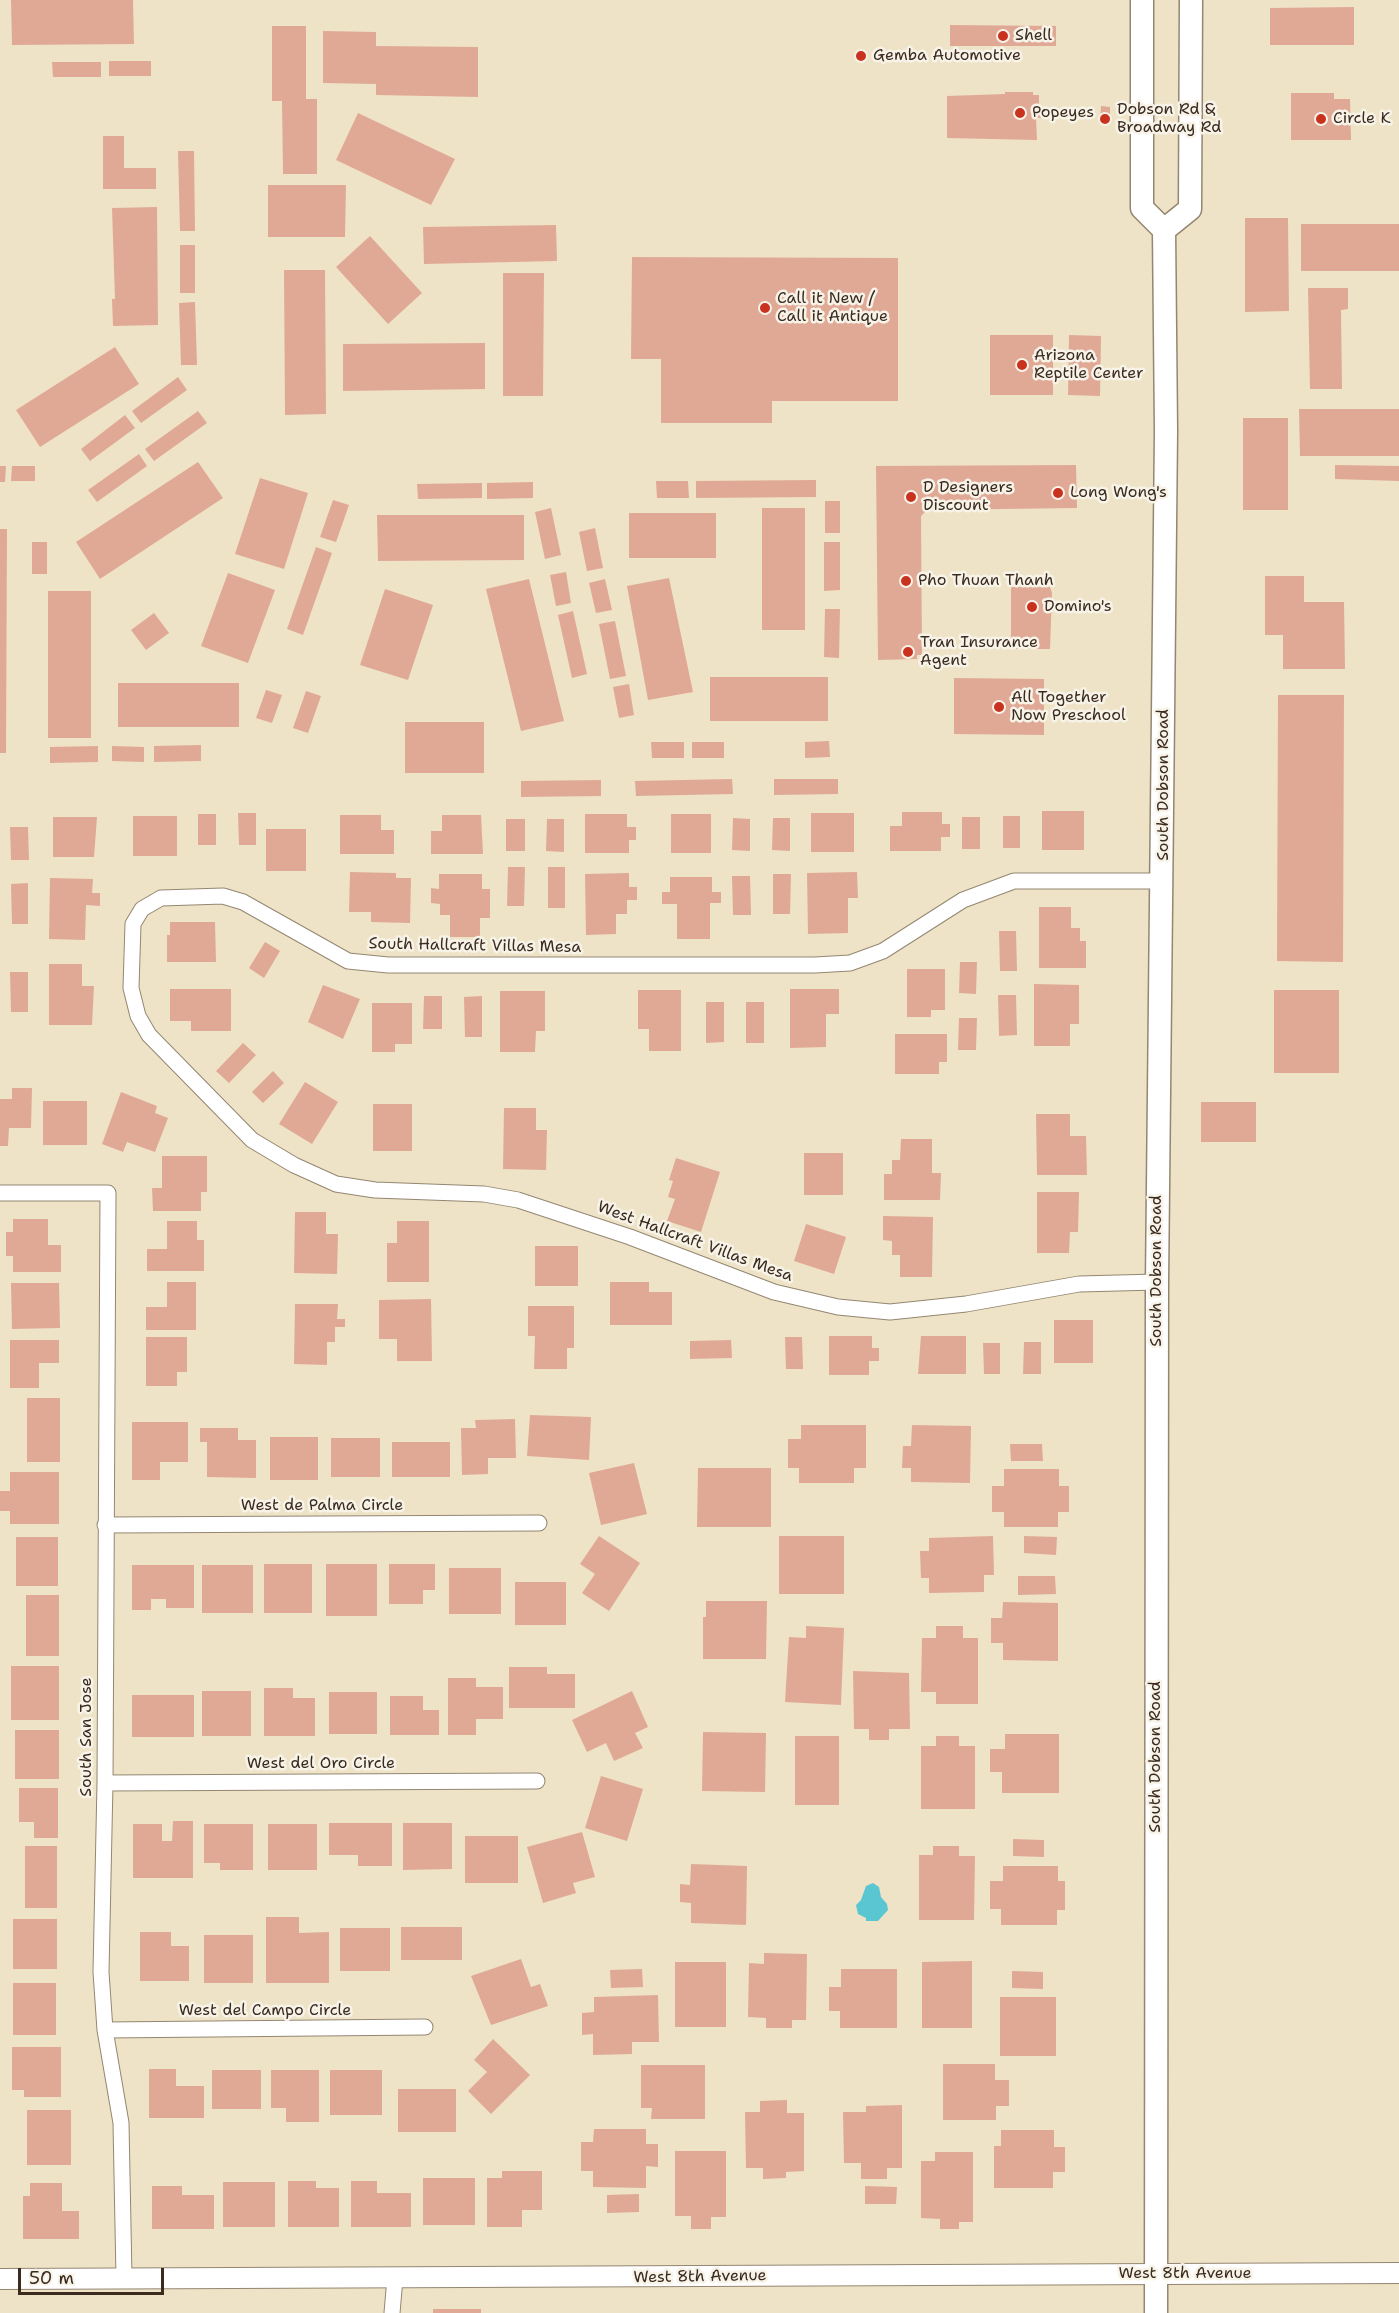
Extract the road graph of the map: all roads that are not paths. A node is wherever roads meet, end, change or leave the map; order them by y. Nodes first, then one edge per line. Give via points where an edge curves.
1 (1142, 0) edge
2 (1191, 0) edge
3 (1164, 230) junction
4 (1163, 881) junction
5 (267, 1148) joint
6 (0, 1193) edge
7 (1157, 1282) junction
8 (539, 1523) dead end
9 (105, 1525) junction
10 (537, 1781) dead end
11 (105, 1784) junction
12 (425, 2027) dead end
13 (105, 2030) junction
14 (1399, 2273) edge
15 (1156, 2274) junction
16 (124, 2278) junction
17 (395, 2278) junction
18 (0, 2279) edge
19 (392, 2313) edge
20 (1156, 2313) edge

1 - 3 main road via 1142,208
2 - 3 main road via 1190,209
3 - 4 main road, South Dobson Road
4 - 5 street, South Hallcraft Villas Mesa via 1014,881 963,900 883,951 850,963 764,965 388,965 348,961 243,903 223,896 161,898 142,909 133,924 131,988 138,1016 150,1035 252,1140
4 - 7 main road, South Dobson Road
5 - 7 street, West Hallcraft Villas Mesa via 336,1184 375,1190 484,1194 540,1206 774,1292 838,1307 890,1311 966,1304 1079,1284
6 - 9 street, South San Jose via 108,1193
7 - 15 main road, South Dobson Road
8 - 9 street, West de Palma Circle
9 - 11 street, South San Jose
10 - 11 street, West del Oro Circle
11 - 13 street, South San Jose via 100,1972
12 - 13 street, West del Campo Circle
13 - 16 street, South San Jose via 122,2123
14 - 15 street, West 8th Avenue
15 - 17 street, West 8th Avenue
15 - 20 main road, South Dobson Road
16 - 17 street, West 8th Avenue
16 - 18 street, West 8th Avenue
17 - 19 street

